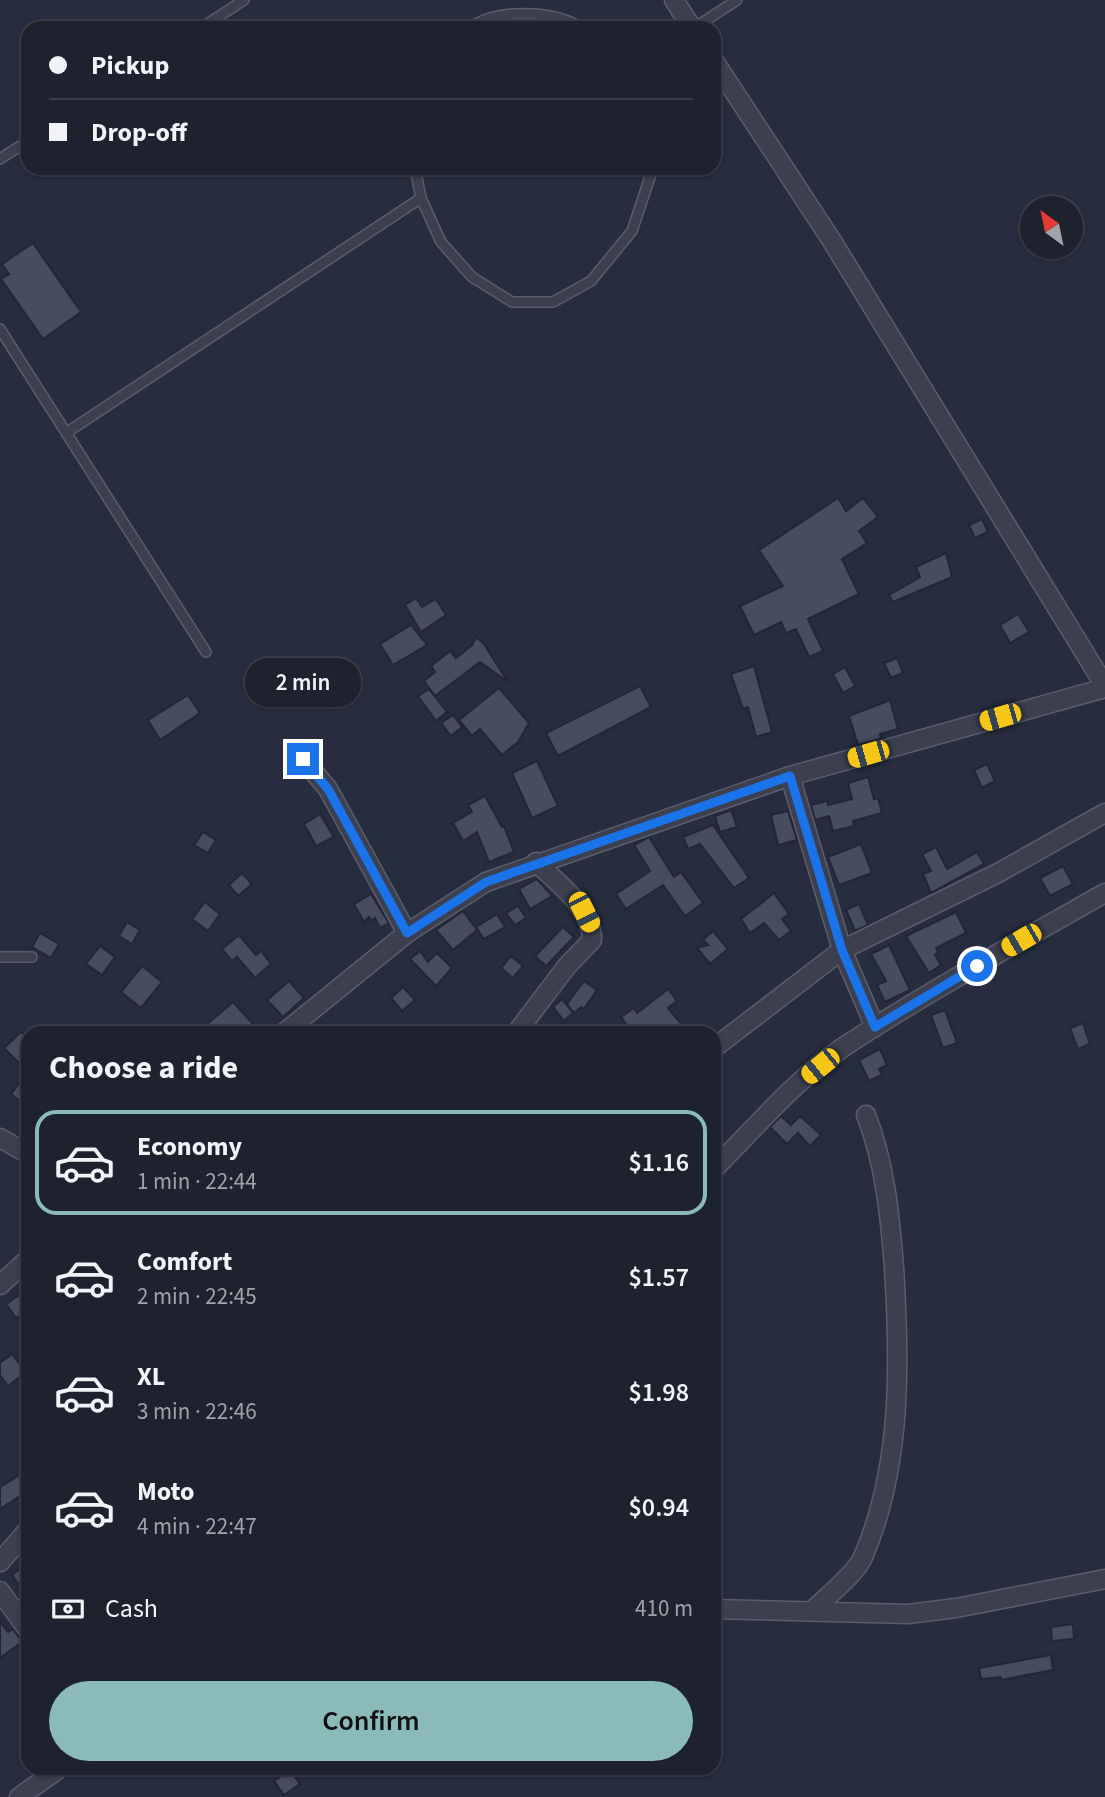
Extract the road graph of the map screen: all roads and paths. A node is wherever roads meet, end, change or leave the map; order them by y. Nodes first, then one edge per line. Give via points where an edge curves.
1 (244, 0) edge
2 (674, 0) edge
3 (737, 0) edge
4 (212, 21) edge
5 (484, 21) edge
6 (561, 21) edge
7 (688, 21) edge
8 (704, 21) edge
9 (721, 72) edge
10 (21, 146) edge
11 (0, 159) edge
12 (416, 175) edge
13 (651, 175) edge
14 (421, 198) junction
15 (0, 329) edge
16 (66, 433) junction
17 (206, 652) dead end
18 (1105, 687) edge
19 (303, 759) dead end
20 (790, 776) junction
21 (1105, 813) edge
22 (536, 862) junction
23 (1105, 893) edge
24 (407, 933) junction
25 (842, 950) junction
26 (0, 957) edge
27 (32, 957) dead end
28 (292, 1026) edge
29 (522, 1026) edge
30 (875, 1027) junction
31 (721, 1043) edge
32 (866, 1115) dead end
33 (0, 1138) edge
34 (21, 1150) edge
35 (721, 1162) edge
36 (21, 1266) edge
37 (0, 1285) edge
38 (21, 1538) edge
39 (0, 1562) edge
40 (1105, 1579) edge
41 (0, 1591) edge
42 (721, 1609) edge
43 (812, 1611) junction
44 (21, 1620) edge
45 (50, 1775) edge
46 (19, 1797) edge

1 - 4 lane
2 - 7 street
3 - 8 lane
5 - 6 lane via 533,12
9 - 18 street via 832,241
10 - 11 lane
12 - 14 lane
13 - 14 lane via 632,231 591,281 553,302 512,302 472,276 441,242
14 - 16 lane
15 - 16 lane
16 - 17 lane
18 - 20 street
19 - 24 street via 328,789
20 - 22 street
20 - 25 street
21 - 25 street via 998,873
22 - 24 street via 486,882
22 - 29 street via 584,912 592,927 592,940
23 - 30 street
24 - 28 street
25 - 30 street
25 - 31 street
26 - 27 lane
30 - 35 street via 801,1081
32 - 43 street via 890,1213 900,1351 894,1426 880,1507 862,1561
33 - 34 street
36 - 37 street
38 - 39 street
40 - 43 street via 908,1614
41 - 44 street
42 - 43 street
45 - 46 street

